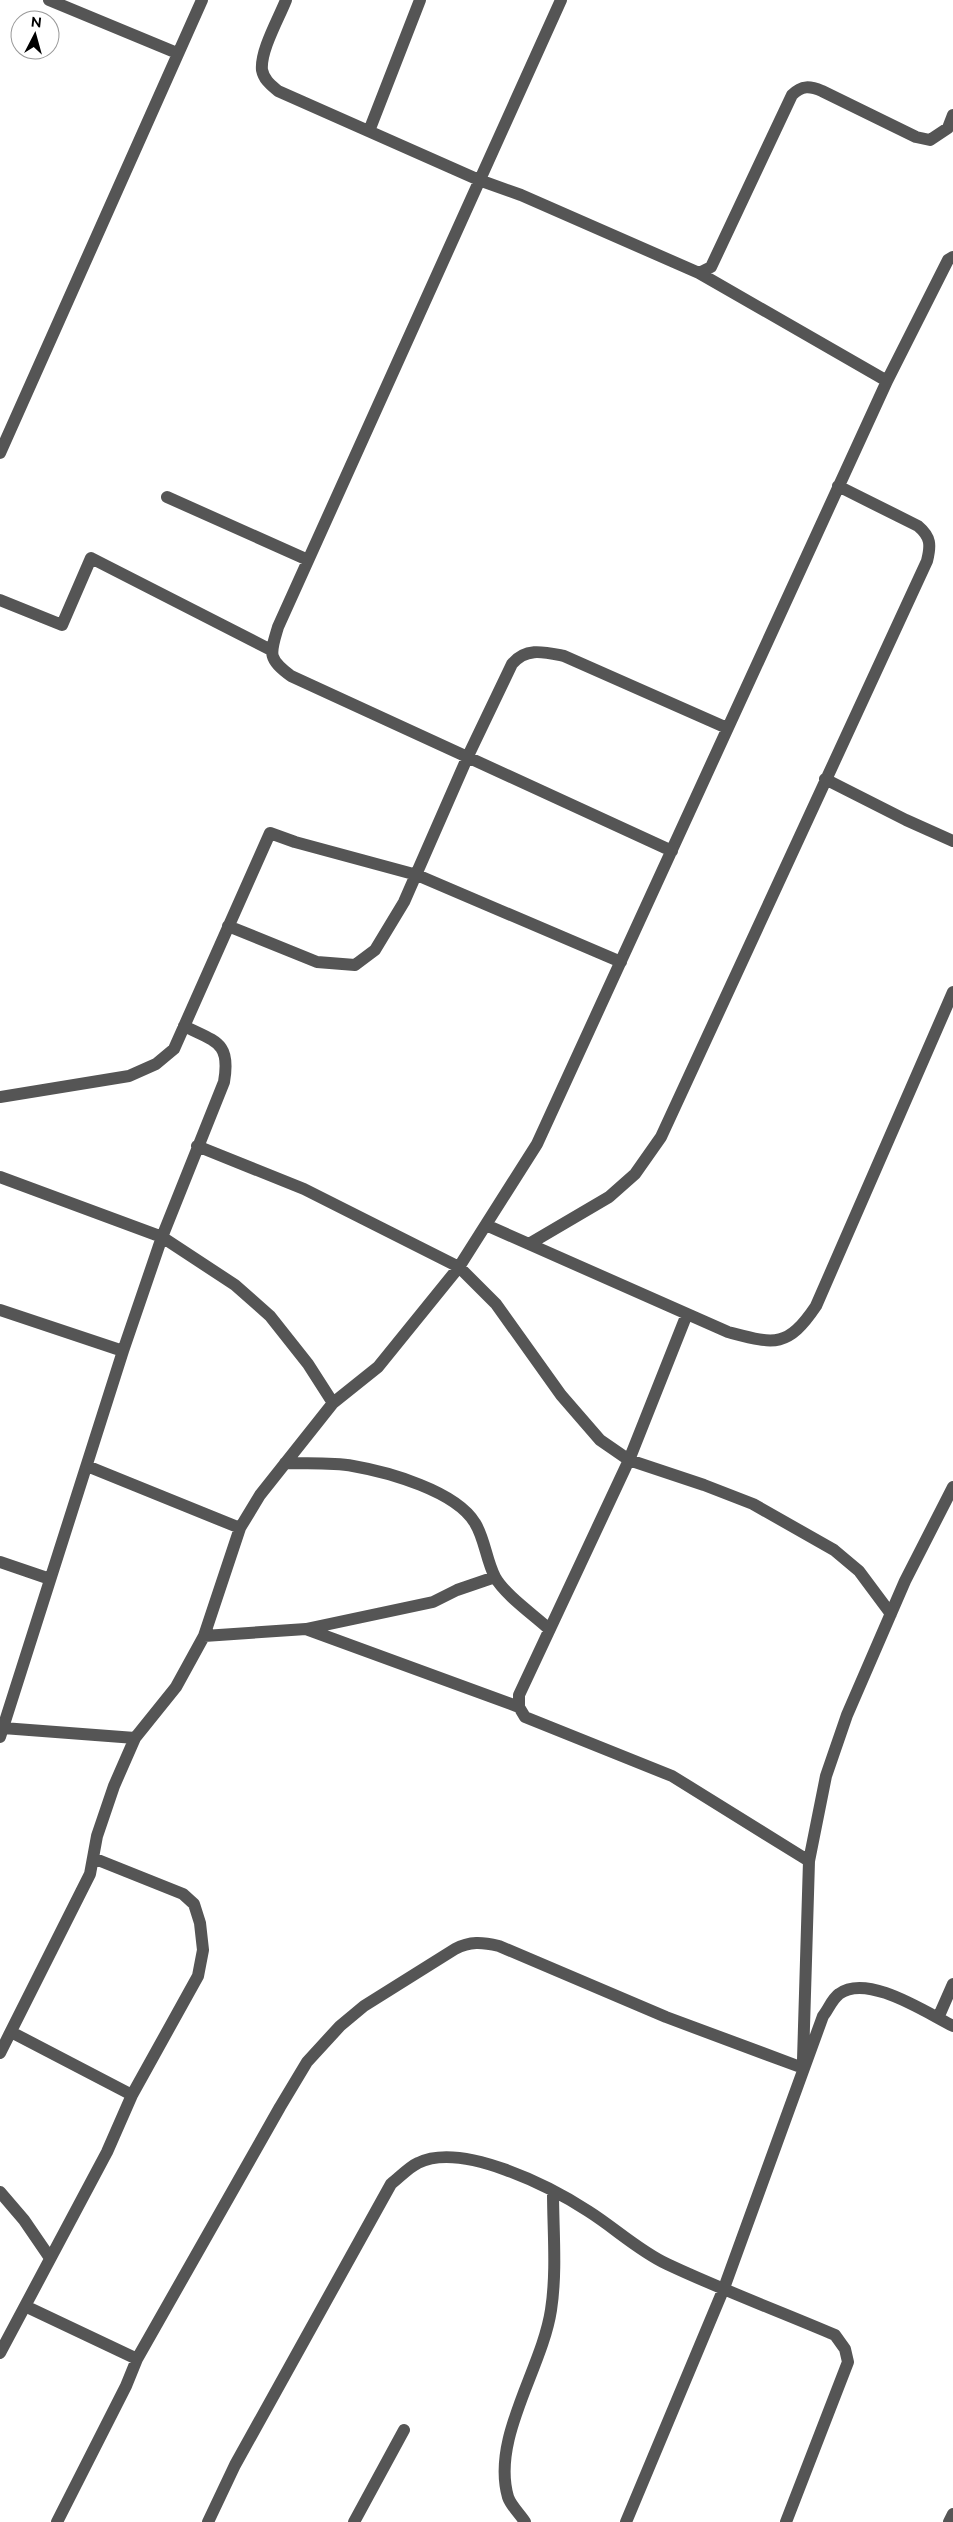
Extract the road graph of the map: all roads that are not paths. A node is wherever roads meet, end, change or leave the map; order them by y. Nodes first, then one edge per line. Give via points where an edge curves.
1 (49, 0) edge
2 (202, 0) edge
3 (286, 0) edge
4 (420, 0) edge
5 (562, 0) edge
6 (177, 54) junction
7 (953, 115) edge
8 (369, 131) junction
9 (479, 180) junction
10 (953, 257) edge
11 (700, 273) junction
12 (887, 381) junction
13 (0, 453) edge
14 (838, 486) junction
15 (167, 497) dead end
16 (308, 560) junction
17 (0, 600) edge
18 (271, 650) junction
19 (727, 728) junction
20 (468, 756) junction
21 (825, 779) junction
22 (953, 841) edge
23 (672, 851) junction
24 (417, 875) junction
25 (228, 926) junction
26 (621, 962) junction
27 (953, 992) edge
28 (184, 1026) junction
29 (0, 1097) edge
30 (197, 1146) junction
31 (0, 1177) edge
32 (486, 1225) junction
33 (162, 1237) junction
34 (530, 1244) junction
35 (459, 1267) junction
36 (0, 1310) edge
37 (687, 1314) junction
38 (123, 1351) junction
39 (333, 1403) junction
40 (629, 1460) junction
41 (284, 1463) junction
42 (88, 1466) junction
43 (953, 1487) edge
44 (240, 1528) junction
45 (0, 1562) edge
46 (495, 1577) junction
47 (50, 1579) junction
48 (891, 1614) junction
49 (306, 1628) junction
50 (550, 1630) junction
51 (204, 1636) junction
52 (519, 1707) junction
53 (1, 1732) edge
54 (135, 1738) junction
55 (93, 1858) junction
56 (809, 1861) junction
57 (953, 1984) edge
58 (938, 2018) junction
59 (953, 2026) edge
60 (11, 2032) junction
61 (0, 2053) edge
62 (803, 2068) junction
63 (132, 2094) junction
64 (784, 2124) junction
65 (0, 2192) edge
66 (553, 2192) junction
67 (50, 2258) junction
68 (724, 2288) junction
69 (25, 2306) junction
70 (0, 2353) edge
71 (137, 2359) junction
72 (404, 2430) dead end
73 (953, 2514) edge
74 (56, 2522) edge
75 (208, 2522) edge
76 (354, 2522) edge
77 (525, 2522) edge
78 (626, 2522) edge
79 (786, 2522) edge
80 (949, 2522) edge

1 - 6 street
2 - 6 street
3 - 8 street via 263,58 262,71 268,83 278,91
4 - 8 street
5 - 9 street
6 - 13 street
7 - 11 street via 948,128 930,140 916,137 810,86 799,88 792,95 711,267
8 - 9 street
9 - 11 street
9 - 16 street
10 - 12 street via 948,260
11 - 12 street
12 - 14 street
14 - 19 street
14 - 21 street via 918,526 927,533 931,545 927,560
15 - 16 street
16 - 18 street
17 - 18 street via 62,625 91,558
18 - 20 street via 275,664 290,676
19 - 20 street via 564,656 528,652 518,656 512,664
19 - 23 street
20 - 23 street
20 - 24 street
21 - 22 street
21 - 34 street via 661,1137 634,1174 609,1196
23 - 26 street
24 - 25 street via 374,950 355,965 317,962
24 - 25 street via 270,833
24 - 26 street
25 - 28 street
26 - 32 street via 537,1144
27 - 37 street via 816,1306 804,1324 786,1339 765,1342 728,1332
28 - 29 street via 174,1049 156,1064 128,1076
28 - 30 street via 218,1044 226,1055 224,1082
30 - 33 street
30 - 35 street via 304,1189
31 - 33 street
32 - 34 street
32 - 35 street
33 - 38 street
33 - 39 street via 235,1285 270,1316 308,1364
34 - 37 street
35 - 39 street via 378,1367
35 - 40 street via 496,1304 561,1395 600,1440
36 - 38 street
37 - 40 street
38 - 42 street
39 - 41 street
40 - 48 street via 753,1504 794,1526 834,1550 859,1571
40 - 50 street
41 - 44 street
41 - 46 street via 352,1466 387,1474 456,1503 475,1522
42 - 44 street
42 - 47 street
43 - 48 street
44 - 51 street
45 - 47 street
46 - 49 street via 433,1602
46 - 50 street
47 - 53 street
48 - 56 street via 847,1715 826,1776
49 - 51 street
49 - 52 street
50 - 52 street via 519,1695
51 - 54 street via 176,1687
52 - 56 street via 525,1717 672,1776
53 - 54 street
54 - 55 street via 114,1786
55 - 60 street via 90,1874
55 - 63 street via 183,1894 194,1904 200,1923 203,1950 198,1976
56 - 62 street
57 - 58 street
58 - 59 street
58 - 64 street via 874,1988 854,1987 838,1995 823,2016
60 - 61 street
60 - 63 street
62 - 64 street
62 - 71 street via 666,2017 499,1946 467,1943 364,2006 340,2026 307,2062
63 - 67 street via 107,2152
64 - 68 street
65 - 67 street
66 - 68 street via 588,2210 665,2264
66 - 75 street via 492,2165 463,2157 418,2163 391,2184 239,2456
66 - 77 street via 551,2310 541,2350 508,2444 504,2478 509,2499
67 - 69 street
68 - 78 street
68 - 79 street via 835,2335 845,2349 848,2362 842,2384
69 - 70 street
69 - 71 street
71 - 74 street
72 - 76 street
73 - 80 street

